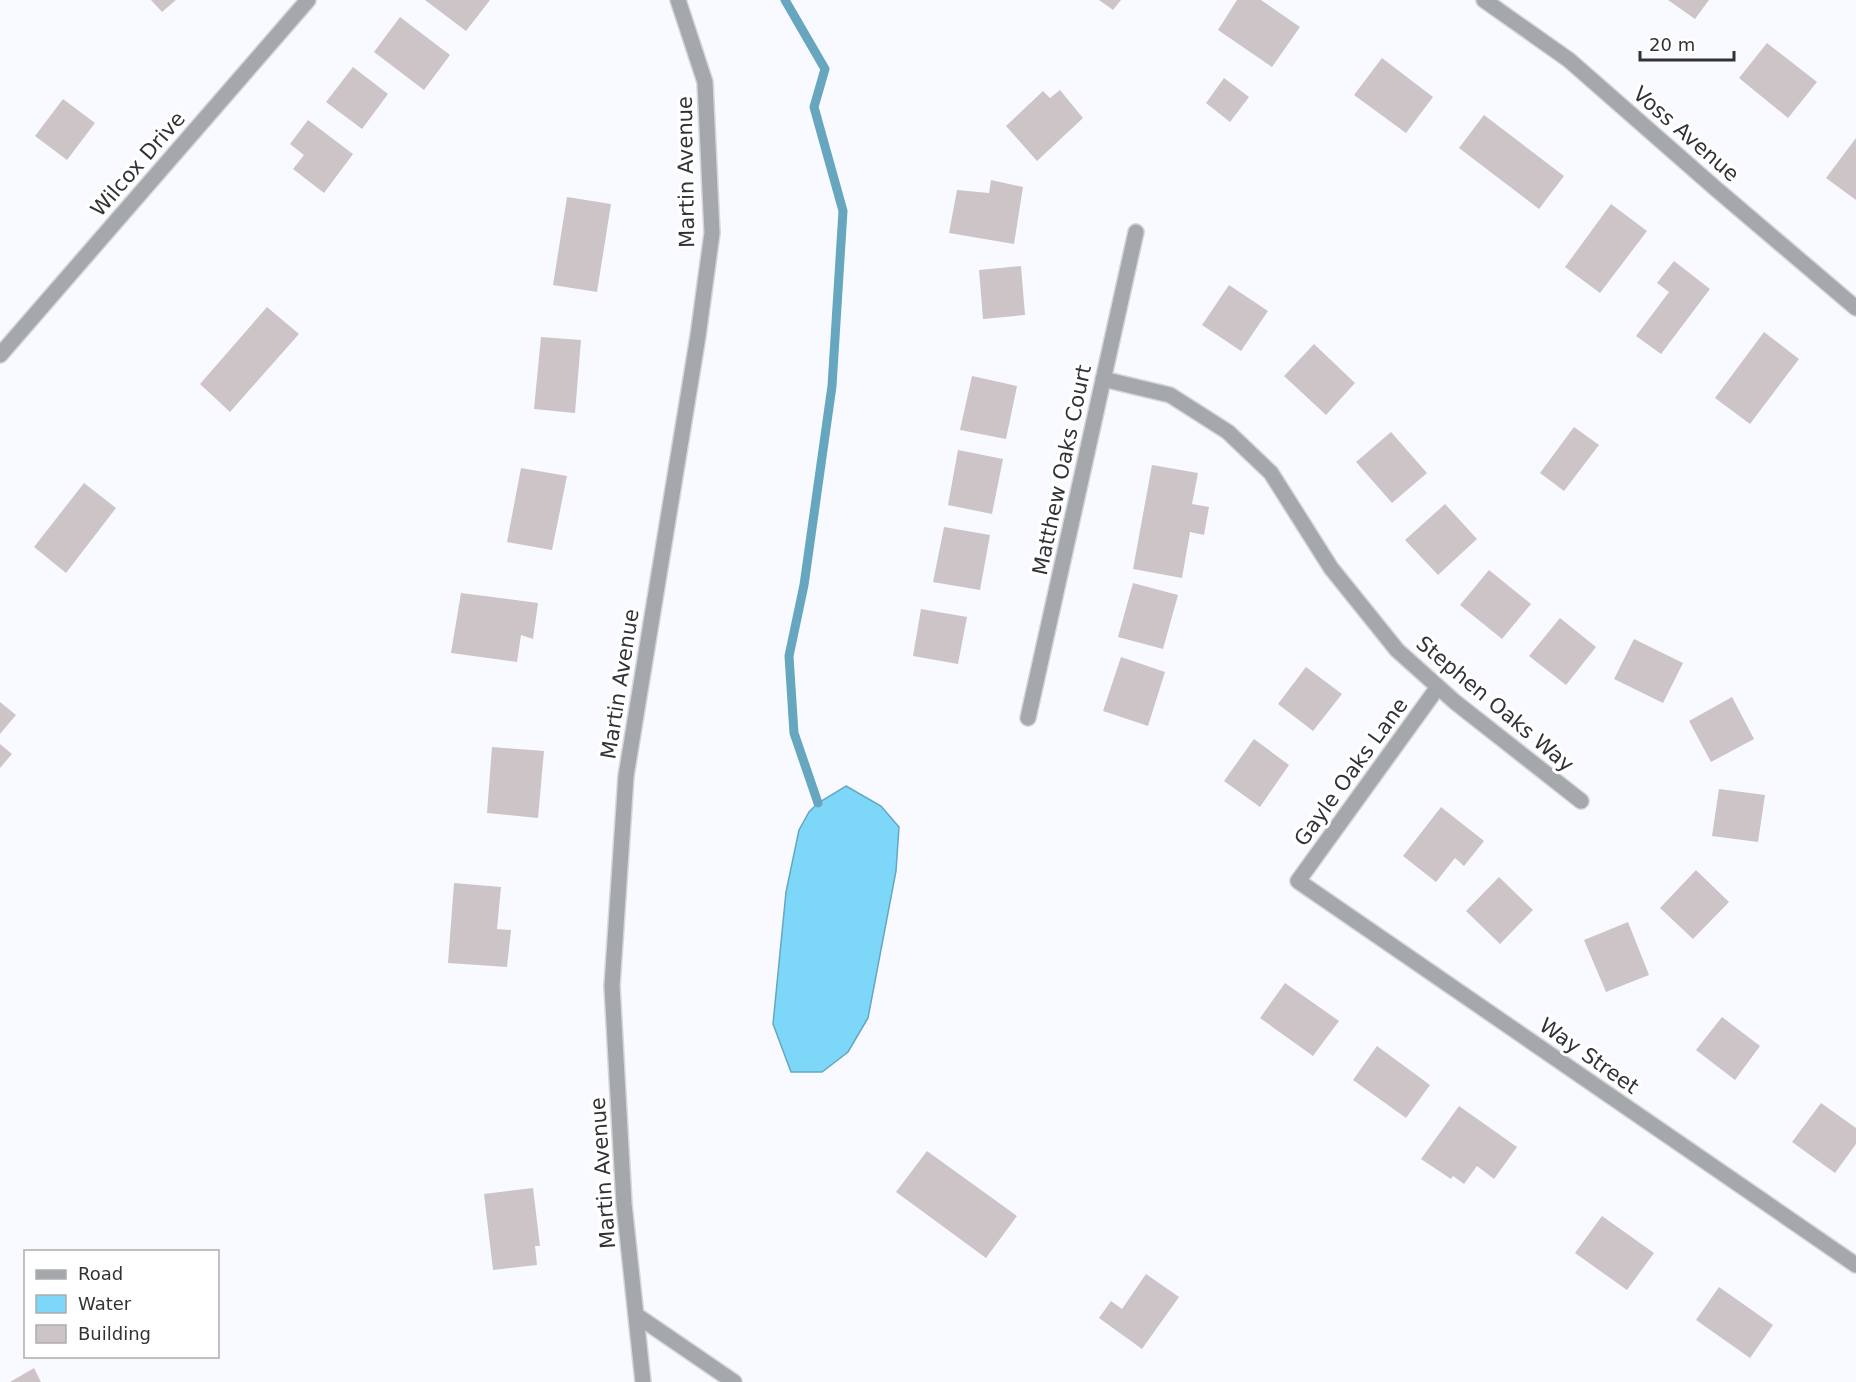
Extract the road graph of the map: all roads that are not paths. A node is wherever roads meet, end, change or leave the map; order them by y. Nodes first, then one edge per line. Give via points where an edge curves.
1 (308, 0) edge
2 (678, 0) edge
3 (1484, 0) edge
4 (1136, 232) dead end
5 (1856, 308) edge
6 (0, 355) edge
7 (1103, 379) junction
8 (1438, 687) junction
9 (1028, 718) dead end
10 (1581, 801) dead end
11 (1298, 881) joint
12 (1856, 1265) edge
13 (636, 1315) junction
14 (643, 1382) edge
15 (734, 1382) edge

1 - 6 street, Wilcox Drive
2 - 13 street, Martin Avenue via 705,82 712,233 626,776 612,986 624,1204
3 - 5 street, Voss Avenue via 1569,60
4 - 7 street, Matthew Oaks Court
7 - 8 street, Stephen Oaks Way via 1170,395 1228,432 1271,473 1330,568 1397,650
7 - 9 street, Matthew Oaks Court
8 - 10 street, Stephen Oaks Way
8 - 11 street, Gayle Oaks Lane
11 - 12 street, Way Street
13 - 14 street, Martin Avenue
13 - 15 street

